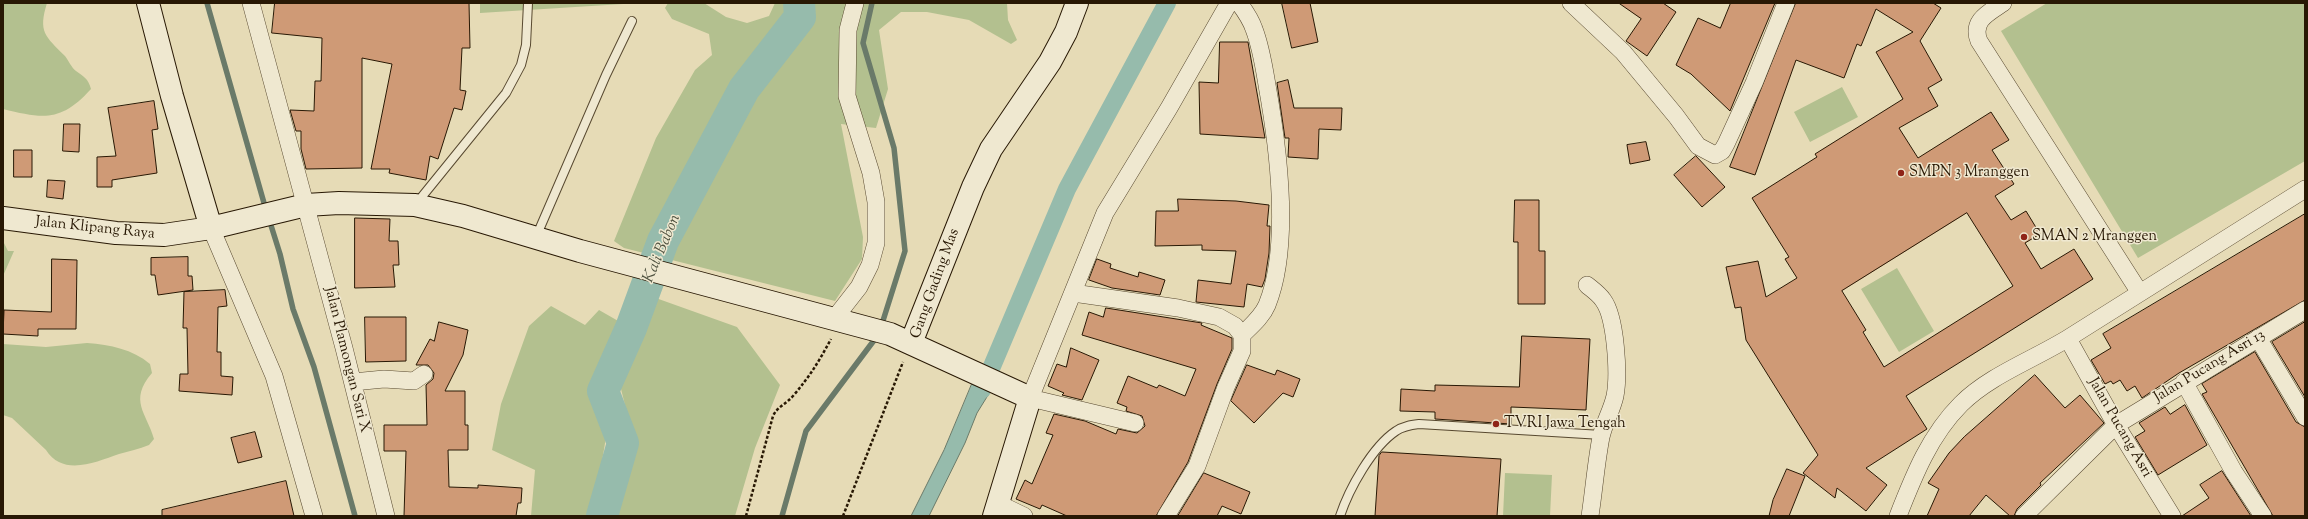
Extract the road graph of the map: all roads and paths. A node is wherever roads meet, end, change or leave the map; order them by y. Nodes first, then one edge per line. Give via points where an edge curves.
1 (148, 3) edge
2 (251, 3) edge
3 (528, 3) edge
4 (856, 3) edge
5 (1077, 3) edge
6 (1229, 3) edge
7 (1239, 3) edge
8 (1571, 3) edge
9 (1786, 3) edge
10 (2003, 3) edge
11 (632, 21) dead end
12 (2305, 189) edge
13 (415, 205) junction
14 (298, 207) junction
15 (9, 219) edge
16 (220, 226) junction
17 (536, 238) junction
18 (1587, 285) dead end
19 (1073, 293) junction
20 (2140, 293) junction
21 (2305, 310) edge
22 (843, 321) junction
23 (1242, 335) junction
24 (2068, 338) junction
25 (2258, 338) junction
26 (919, 346) junction
27 (424, 374) dead end
28 (353, 382) junction
29 (2184, 382) junction
30 (1021, 393) junction
31 (2305, 417) edge
32 (1135, 423) dead end
33 (2116, 425) junction
34 (1602, 435) junction
35 (996, 510) edge
36 (314, 516) edge
37 (386, 516) edge
38 (746, 516) edge
39 (843, 516) edge
40 (1024, 516) edge
41 (1166, 516) edge
42 (1340, 516) edge
43 (1590, 516) edge
44 (1898, 516) edge
45 (2024, 516) edge
46 (2172, 516) edge
47 (2263, 516) edge

1 - 16 main road via 172,96
2 - 14 street, Jalan Plamongan Sari X
3 - 13 lane via 521,65 506,93
4 - 22 street via 848,30 848,96 871,173 876,202 876,243 870,265
5 - 26 main road, Gang Gading Mas via 1066,32 1050,62 988,156 973,187
6 - 19 street via 1105,213
7 - 23 street via 1250,18 1261,51 1276,134 1280,206 1278,256 1267,306 1258,320
8 - 9 street via 1623,52 1698,146 1715,155 1722,151 1726,144
10 - 20 street via 1979,21 1976,27 1979,41
11 - 17 lane
12 - 20 street
13 - 14 main road, Jalan Klipang Raya via 340,203
13 - 17 main road, Jalan Klipang Raya via 463,216
14 - 16 main road, Jalan Klipang Raya
14 - 28 street, Jalan Plamongan Sari X
15 - 16 main road, Jalan Klipang Raya via 116,233 164,235
16 - 36 street via 274,376
17 - 22 main road, Jalan Klipang Raya
18 - 34 street via 1603,300 1608,309 1615,346 1615,396
19 - 23 street via 1178,308 1219,317 1235,326
19 - 30 street
20 - 24 street
21 - 25 street, Jalan Pucang Asri 13
22 - 26 main road, Jalan Klipang Raya via 890,334
22 - 38 path via 814,372 772,416
23 - 41 street via 1242,351 1197,466
24 - 33 street, Jalan Pucang Asri
24 - 44 street via 1997,378 1962,402 1936,432 1911,482
25 - 29 street, Jalan Pucang Asri 13
25 - 31 street
26 - 30 main road, Gang Gading Mas
26 - 39 path
27 - 28 street via 414,381 384,379
28 - 37 street, Jalan Plamongan Sari X
29 - 33 street, Jalan Pucang Asri 13
29 - 47 street via 2234,472
30 - 32 street
30 - 35 main road
33 - 45 street, Jalan Pucang Asri 13
33 - 46 street, Jalan Pucang Asri
34 - 42 lane via 1419,424 1408,426 1385,439 1368,461 1344,503
34 - 43 street
35 - 40 street

